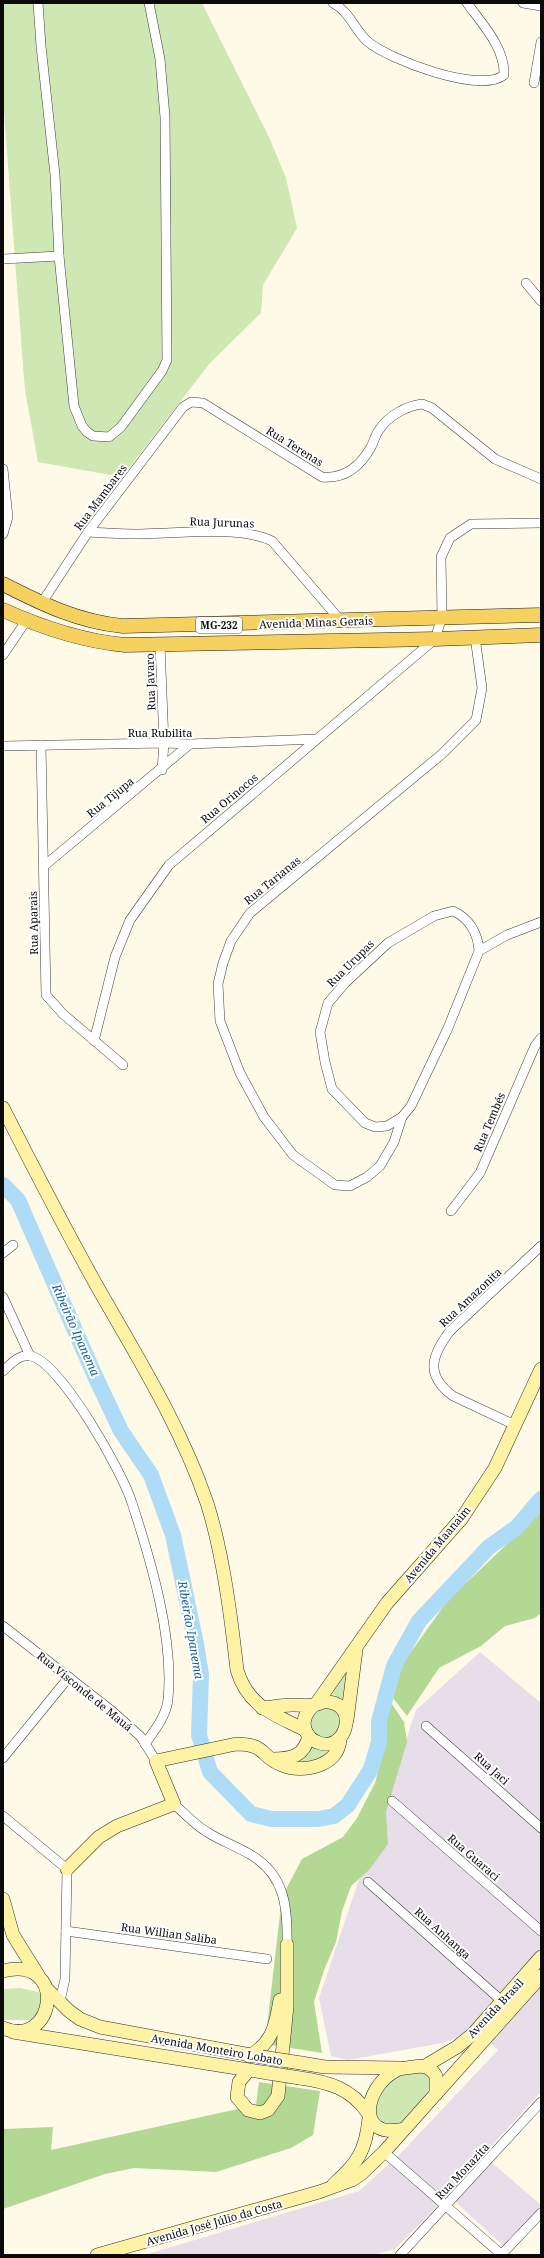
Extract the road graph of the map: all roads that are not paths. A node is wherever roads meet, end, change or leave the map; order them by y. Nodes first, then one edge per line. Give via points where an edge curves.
1 (38, 3) edge
2 (148, 3) edge
3 (333, 3) edge
4 (467, 3) edge
5 (523, 3) edge
6 (541, 6) edge
7 (541, 42) edge
8 (534, 83) dead end
9 (59, 256) junction
10 (3, 259) edge
11 (526, 283) dead end
12 (541, 301) edge
13 (183, 408) joint
14 (3, 469) edge
15 (541, 479) edge
16 (541, 523) edge
17 (88, 532) junction
18 (3, 534) edge
19 (3, 584) edge
20 (41, 604) junction
21 (3, 610) edge
22 (541, 615) edge
23 (442, 617) junction
24 (26, 620) junction
25 (341, 621) junction
26 (541, 635) edge
27 (475, 637) junction
28 (435, 639) junction
29 (160, 645) junction
30 (3, 655) edge
31 (317, 739) junction
32 (164, 743) junction
33 (190, 744) junction
34 (41, 745) junction
35 (3, 746) edge
36 (162, 770) junction
37 (44, 866) junction
38 (541, 922) edge
39 (479, 951) junction
40 (541, 1038) edge
41 (94, 1041) junction
42 (124, 1065) dead end
43 (3, 1108) edge
44 (402, 1117) junction
45 (375, 1127) joint
46 (451, 1211) dead end
47 (13, 1245) dead end
48 (541, 1246) edge
49 (3, 1252) edge
50 (3, 1297) edge
51 (30, 1356) junction
52 (541, 1369) edge
53 (3, 1372) edge
54 (515, 1425) junction
55 (3, 1626) edge
56 (356, 1648) junction
57 (68, 1677) junction
58 (315, 1704) junction
59 (262, 1708) junction
60 (347, 1720) junction
61 (426, 1726) dead end
62 (307, 1733) junction
63 (340, 1739) junction
64 (145, 1744) junction
65 (3, 1758) edge
66 (272, 1760) junction
67 (156, 1761) junction
68 (392, 1801) dead end
69 (174, 1804) junction
70 (3, 1816) edge
71 (541, 1828) edge
72 (66, 1869) junction
73 (368, 1882) dead end
74 (3, 1899) edge
75 (66, 1930) junction
76 (541, 1932) edge
77 (287, 1945) junction
78 (541, 1957) edge
79 (267, 1959) dead end
80 (3, 1971) edge
81 (541, 1976) edge
82 (44, 1984) junction
83 (60, 2001) junction
84 (503, 2002) junction
85 (6, 2030) edge
86 (249, 2056) junction
87 (425, 2066) junction
88 (401, 2068) junction
89 (248, 2071) junction
90 (436, 2094) junction
91 (541, 2102) edge
92 (369, 2115) junction
93 (404, 2129) junction
94 (384, 2152) junction
95 (330, 2186) junction
96 (446, 2206) junction
97 (541, 2213) edge
98 (399, 2254) edge
99 (97, 2255) edge
100 (501, 2255) edge

1 - 9 street via 55,175
2 - 9 street via 160,59 165,117 166,332 169,346 162,371 121,428 109,437 93,436 86,432 74,406
3 - 4 street via 347,15 367,41 392,57 452,78 491,80 504,75 505,63 495,42
5 - 6 street
7 - 8 street
9 - 10 street
11 - 12 street
13 - 15 street, Rua Terenas via 191,402 203,404 322,477 336,478 359,463 372,447 379,430 391,418 400,411 422,404 432,408 495,459
13 - 17 street, Rua Mambares
14 - 18 street via 8,517
16 - 23 street via 471,524 450,538 441,557
17 - 20 street, Rua Mambares
17 - 25 street, Rua Jurunas via 231,533 262,536 272,541
19 - 20 main road, Avenida Minas Gerais / MG-232
20 - 25 main road, Avenida Minas Gerais / MG-232 via 71,616 106,625 123,626
21 - 24 main road, Avenida Minas Gerais / MG-232
22 - 23 main road, Avenida Minas Gerais / MG-232
23 - 25 main road, Avenida Minas Gerais / MG-232
23 - 28 street
24 - 29 main road, Avenida Minas Gerais / MG-232 via 62,634 105,643
24 - 30 street
26 - 27 main road, Avenida Minas Gerais / MG-232
27 - 28 main road, Avenida Minas Gerais / MG-232
27 - 44 street, Rua Tarianas via 482,688 476,720 442,754 250,913 231,941 218,984 220,1021 240,1073 264,1117 293,1155 335,1185 350,1186 380,1166 394,1142
28 - 29 main road, Avenida Minas Gerais / MG-232
28 - 31 street, Rua Orinocos
29 - 32 street, Rua Javaro
31 - 33 street, Rua Rubilita
31 - 41 street, Rua Orinocos via 169,865 130,920 115,957
32 - 33 street, Rua Rubilita
32 - 34 street, Rua Rubilita
32 - 36 street, Rua Javaro
33 - 36 street, Rua Tijupa
34 - 35 street, Rua Rubilita
34 - 37 street, Rua Aparais
36 - 37 street, Rua Tijupa
37 - 41 street, Rua Aparais via 46,995
38 - 39 street via 507,935
39 - 44 street, Rua Tarianas via 436,1054 411,1106
39 - 45 street, Rua Urupas via 474,930 461,914 452,911 434,916 388,943 345,983 328,1003 320,1032 332,1088 365,1123
40 - 46 street, Rua Tembés via 535,1046 480,1173
41 - 42 street, Rua Aparais
43 - 59 main road via 70,1239 162,1400 194,1468 207,1504 219,1554 237,1670 242,1685
44 - 45 street, Rua Tarianas via 387,1126
47 - 49 street
48 - 54 street, Rua Amazonita via 450,1331 437,1348 433,1361 435,1372 445,1390
50 - 51 street
51 - 53 street via 14,1360
51 - 64 street via 61,1380 112,1459 132,1502 158,1595 168,1658 168,1700 160,1721
52 - 54 main road, Avenida Maanaim
54 - 56 main road, Avenida Maanaim via 495,1468 462,1518 387,1603
55 - 57 street, Rua Visconde de Mauá
56 - 58 main road, Avenida Maanaim
56 - 60 main road, Avenida Maanaim
57 - 64 street, Rua Visconde de Mauá via 112,1711 141,1737
57 - 65 street
58 - 59 main road
58 - 60 main road via 328,1701 335,1703 345,1713
58 - 62 main road via 306,1716
59 - 62 main road
60 - 63 main road via 344,1734
61 - 71 street, Rua Jaci
62 - 63 main road via 320,1744
62 - 66 main road via 305,1749 297,1756
63 - 66 main road via 330,1760 310,1768 292,1768
64 - 67 street, Rua Visconde de Mauá
66 - 67 main road via 259,1748 249,1744 236,1744
67 - 69 main road, Rua Visconde de Mauá
68 - 76 street, Rua Guaraci
69 - 72 main road via 117,1826 99,1837
69 - 77 street, Rua Visconde de Mauá via 205,1831 252,1855 270,1870 285,1897
70 - 72 street
72 - 75 street
73 - 84 street, Rua Anhanga
74 - 82 main road via 13,1935
75 - 79 street, Rua Willian Saliba
75 - 83 street via 65,1980
77 - 86 main road via 274,2030 263,2047
77 - 89 main road via 287,2006 278,2096 268,2110 248,2110 237,2097 239,2082
78 - 84 main road, Avenida Brasil
80 - 82 main road via 16,1968 30,1971
81 - 90 main road, Avenida Brasil
82 - 83 main road, Avenida Monteiro Lobato
82 - 85 main road via 48,1999 47,2009 42,2018 35,2026 20,2032
83 - 86 main road, Avenida Monteiro Lobato via 80,2019 100,2027
84 - 87 main road, Avenida Brasil via 474,2034
85 - 89 main road, Avenida Monteiro Lobato
86 - 88 main road, Avenida Monteiro Lobato, bridge via 325,2067
87 - 88 main road
87 - 90 main road via 436,2076
88 - 92 main road via 383,2080 377,2088
89 - 92 main road, Avenida Monteiro Lobato, bridge via 322,2081 340,2087 361,2103
90 - 93 main road, Avenida José Júlio da Costa
91 - 96 street, Rua Monazita
92 - 93 main road via 376,2126 394,2131
92 - 95 main road, Avenida José Júlio da Costa via 366,2142 360,2157 350,2170
93 - 94 main road, Avenida José Júlio da Costa
94 - 95 main road, Avenida José Júlio da Costa via 357,2177
94 - 96 street
95 - 99 main road, Avenida José Júlio da Costa via 319,2192
96 - 98 street, Rua Monazita
96 - 100 street
97 - 100 street

